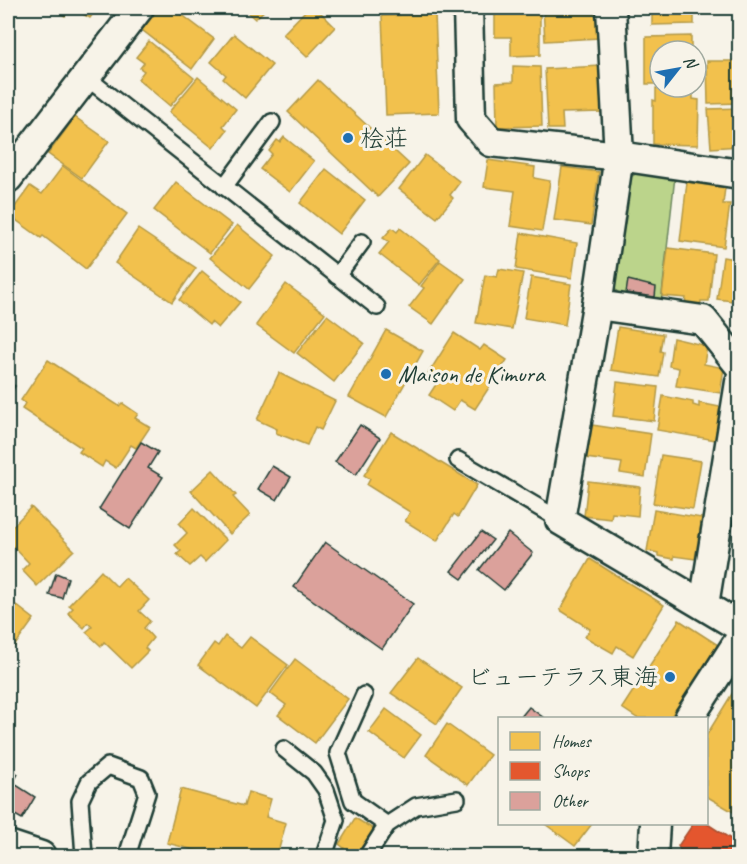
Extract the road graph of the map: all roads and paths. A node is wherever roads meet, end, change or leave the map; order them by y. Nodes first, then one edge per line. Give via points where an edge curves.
1 (139, 8) edge
2 (468, 8) edge
3 (611, 8) edge
4 (86, 77) junction
5 (272, 122) dead end
6 (619, 156) junction
7 (740, 174) edge
8 (8, 178) edge
9 (224, 187) junction
10 (362, 242) dead end
11 (337, 276) junction
12 (597, 305) junction
13 (377, 307) dead end
14 (740, 366) edge
15 (740, 382) edge
16 (458, 460) dead end
17 (560, 520) junction
18 (704, 605) junction
19 (740, 627) edge
20 (740, 639) edge
21 (364, 695) dead end
22 (690, 717) edge
23 (284, 749) dead end
24 (457, 799) dead end
25 (387, 825) junction
26 (656, 825) edge
27 (8, 846) edge
28 (41, 856) edge
29 (84, 856) edge
30 (127, 856) edge
31 (324, 856) edge
32 (367, 856) edge
33 (653, 856) edge

1 - 4 street
2 - 6 street via 471,118 491,142
3 - 6 street
4 - 8 street
4 - 9 lane
5 - 9 lane
6 - 7 street
6 - 12 street
9 - 11 lane
10 - 11 lane
11 - 13 lane
12 - 14 street via 703,320
12 - 17 street
15 - 18 street
16 - 17 lane
17 - 18 street
18 - 19 street
20 - 22 street
21 - 25 lane via 338,753 352,801
23 - 31 lane via 314,773 326,790 336,820
24 - 25 lane via 416,806
25 - 32 lane
26 - 33 street
27 - 28 street
29 - 30 lane via 80,801 89,782 108,766 141,778 147,793

